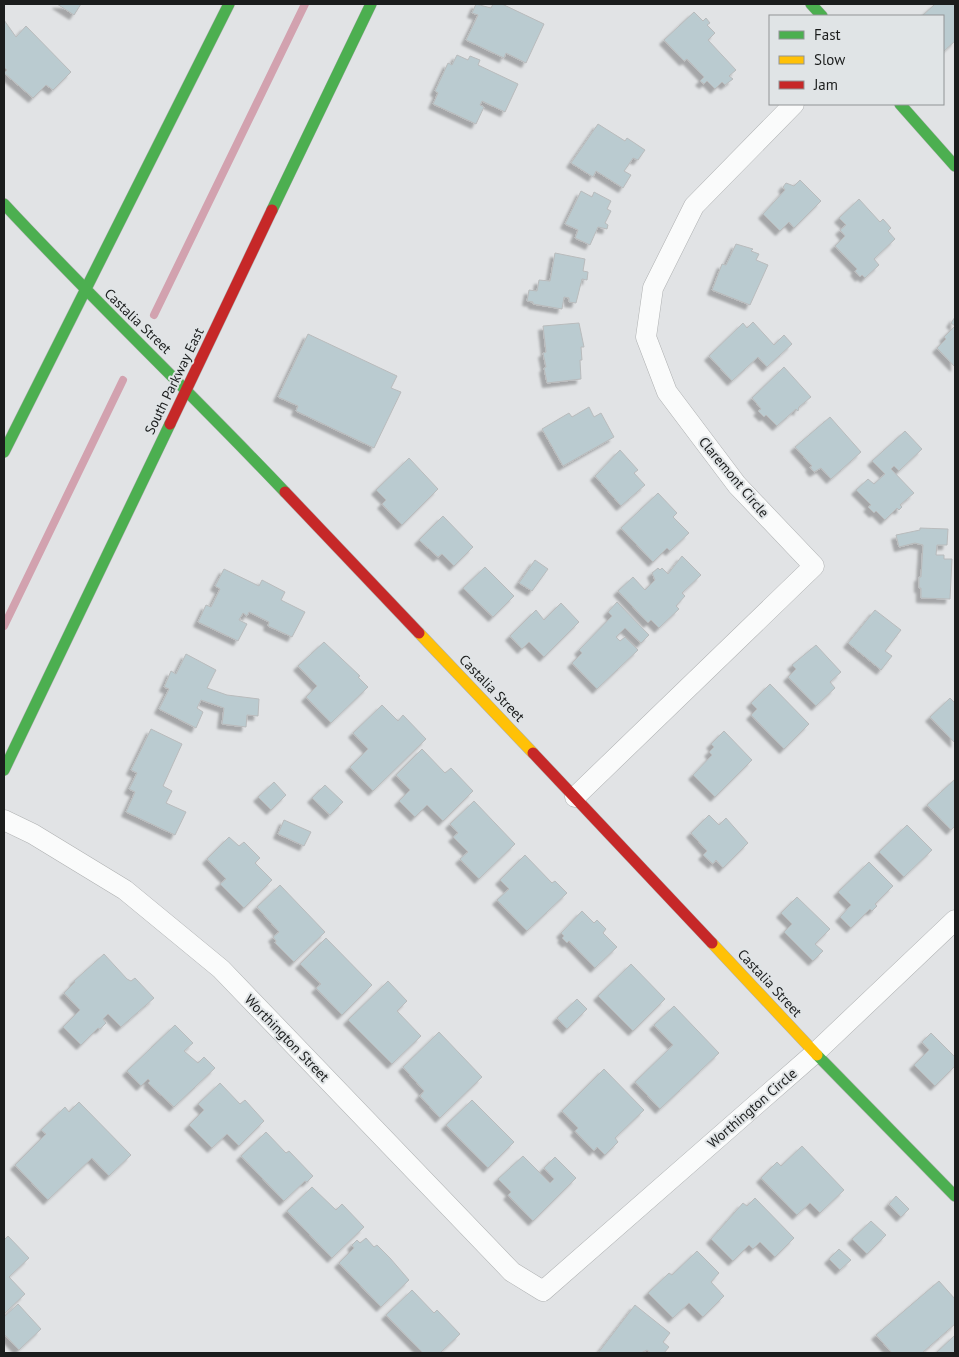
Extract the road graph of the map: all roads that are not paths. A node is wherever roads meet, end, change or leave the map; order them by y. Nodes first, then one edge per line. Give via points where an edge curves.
1 (229, 4) edge
2 (371, 4) edge
3 (811, 4) edge
4 (821, 15) edge
5 (793, 105) edge
6 (901, 105) edge
7 (955, 166) edge
8 (4, 204) edge
9 (84, 290) junction
10 (187, 389) junction
11 (4, 452) edge
12 (4, 770) edge
13 (575, 796) junction
14 (4, 820) edge
15 (955, 920) edge
16 (815, 1053) junction
17 (955, 1196) edge
18 (543, 1291) joint

1 - 9 street
2 - 10 street, South Parkway East
3 - 4 street
5 - 13 street, Claremont Circle via 694,206 653,288 646,336 667,392 737,485 814,566
6 - 7 street
8 - 9 street, Castalia Street
9 - 10 street, Castalia Street
9 - 11 street
10 - 12 street, South Parkway East
10 - 13 street, Castalia Street
13 - 16 street, Castalia Street
14 - 18 street, Worthington Street via 126,890 221,970 512,1272
15 - 16 street, Worthington Circle
16 - 17 street, Castalia Street
16 - 18 street, Worthington Circle

